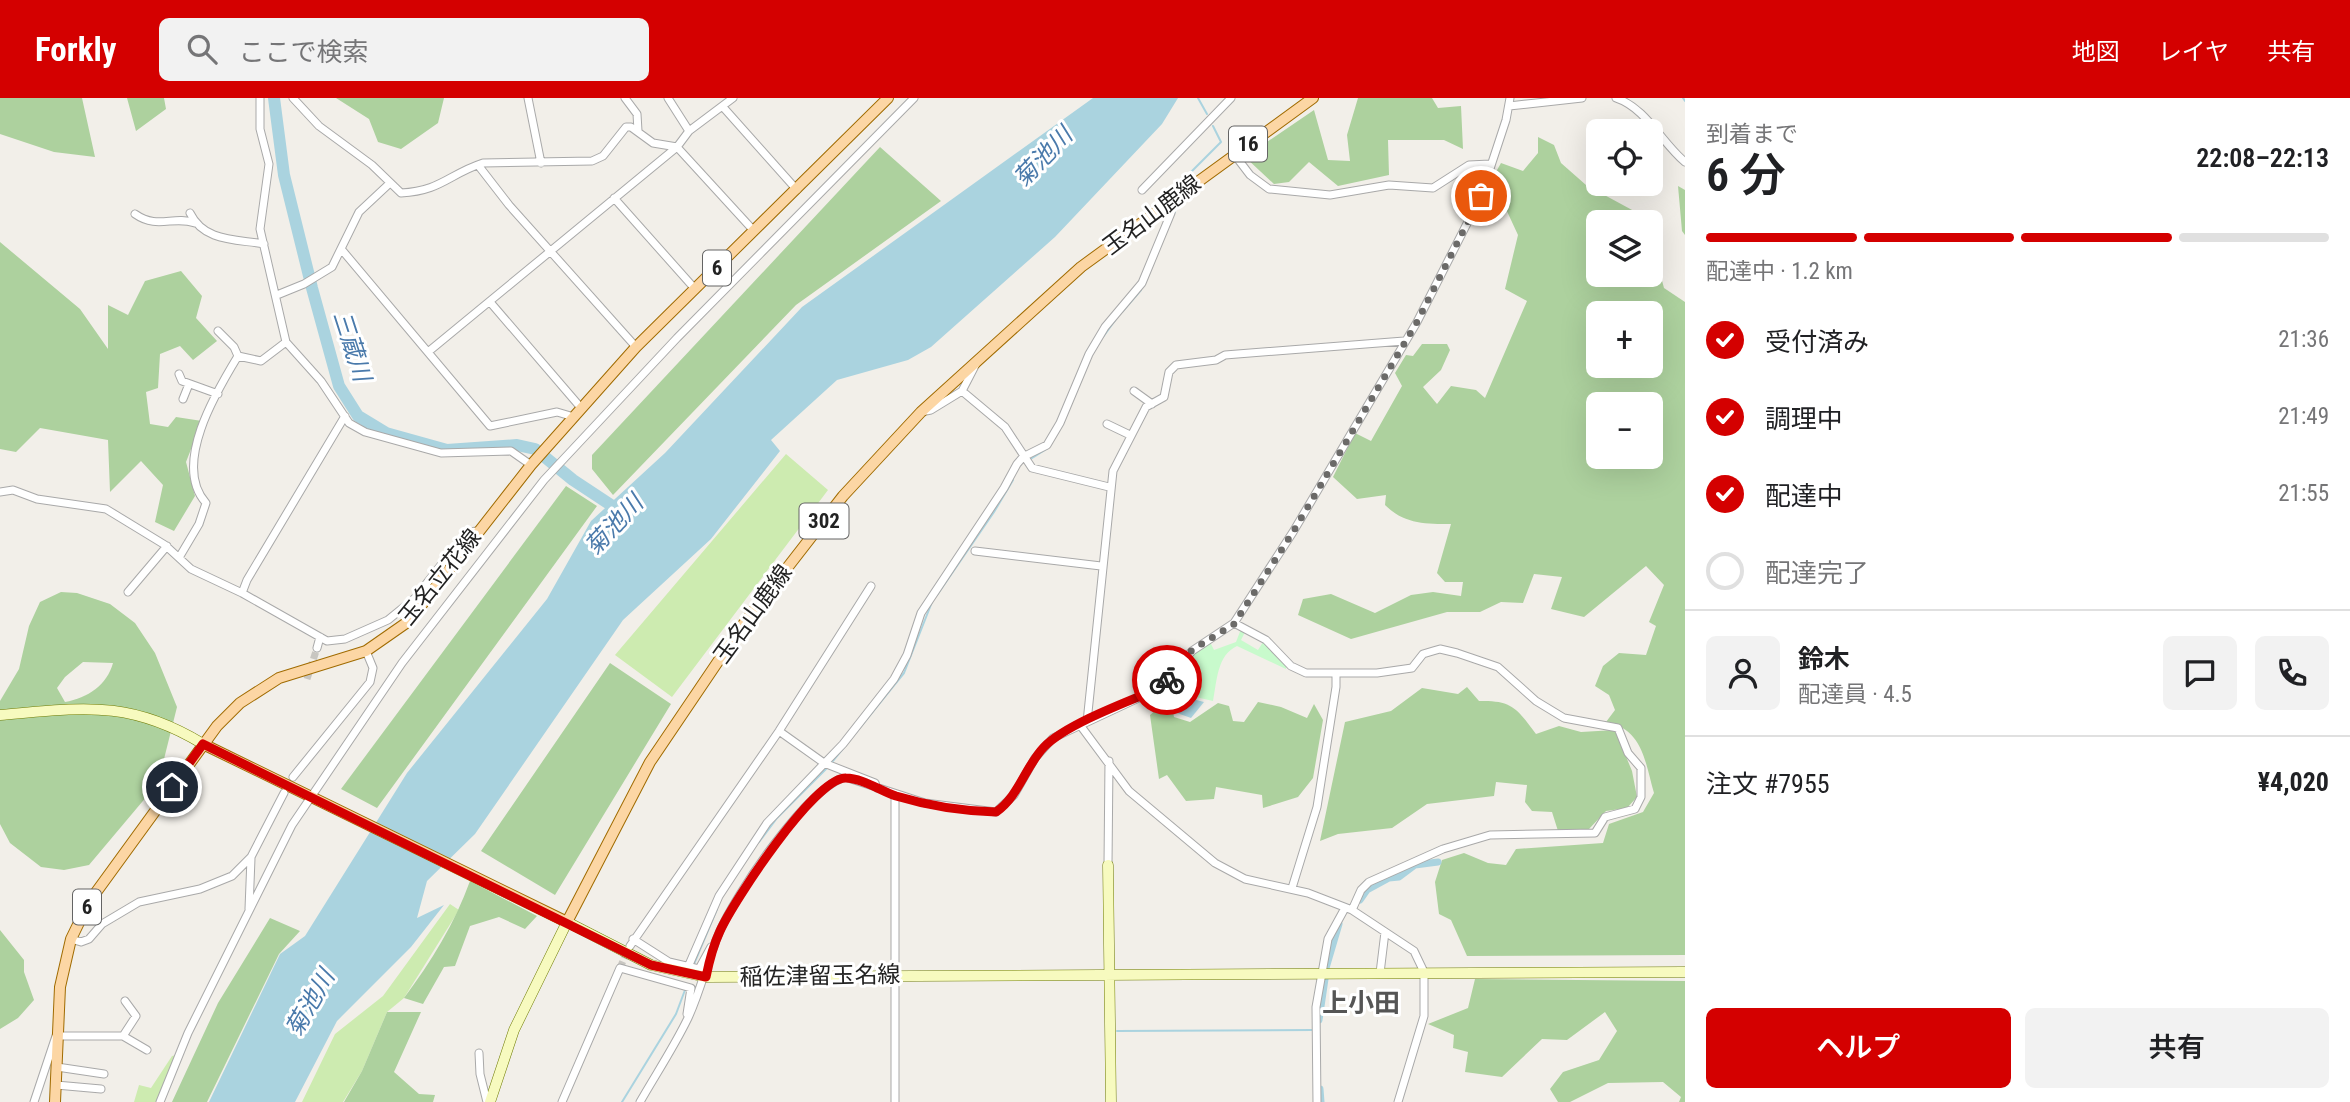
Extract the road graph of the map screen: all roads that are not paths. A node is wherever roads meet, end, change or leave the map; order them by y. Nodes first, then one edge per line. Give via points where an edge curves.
1 (260, 98) edge
2 (293, 98) edge
3 (528, 98) edge
4 (668, 98) edge
5 (733, 98) edge
6 (888, 98) edge
7 (914, 98) edge
8 (1231, 98) edge
9 (1313, 98) edge
10 (1582, 98) edge
11 (1616, 98) edge
12 (630, 100) edge
13 (1514, 102) edge
14 (723, 107) junction
15 (638, 131) junction
16 (689, 131) junction
17 (677, 146) junction
18 (1234, 154) junction
19 (1685, 162) edge
20 (541, 163) junction
21 (1490, 164) junction
22 (478, 165) junction
23 (390, 183) junction
24 (1142, 190) dead end
25 (798, 191) junction
26 (1177, 197) junction
27 (614, 198) junction
28 (190, 213) dead end
29 (135, 214) dead end
30 (195, 223) junction
31 (754, 231) junction
32 (264, 244) junction
33 (552, 249) junction
34 (342, 250) junction
35 (695, 289) junction
36 (277, 295) junction
37 (490, 302) junction
38 (218, 331) dead end
39 (1404, 341) junction
40 (286, 342) junction
41 (636, 347) junction
42 (428, 352) junction
43 (238, 356) junction
44 (978, 360) junction
45 (179, 374) dead end
46 (189, 384) junction
47 (962, 391) junction
48 (1134, 391) dead end
49 (218, 394) junction
50 (183, 399) dead end
51 (1152, 404) junction
52 (921, 412) junction
53 (578, 413) junction
54 (345, 416) junction
55 (1107, 424) dead end
56 (1129, 435) junction
57 (1023, 457) junction
58 (534, 460) junction
59 (1109, 487) junction
60 (0, 492) edge
61 (478, 531) junction
62 (167, 546) junction
63 (975, 551) dead end
64 (180, 556) junction
65 (1101, 566) junction
66 (871, 586) dead end
67 (128, 592) dead end
68 (242, 593) junction
69 (1234, 624) junction
70 (320, 637) junction
71 (317, 648) tunnel mouth
72 (366, 651) junction
73 (1336, 674) junction
74 (0, 715) edge
75 (1083, 724) junction
76 (779, 731) junction
77 (203, 744) junction
78 (1109, 760) junction
79 (824, 763) junction
80 (293, 777) dead end
81 (878, 789) junction
82 (284, 793) dead end
83 (895, 796) junction
84 (313, 797) junction
85 (251, 857) junction
86 (1108, 865) joint
87 (1292, 888) junction
88 (1348, 909) junction
89 (248, 913) junction
90 (567, 922) junction
91 (1385, 932) junction
92 (719, 933) junction
93 (71, 939) junction
94 (688, 967) junction
95 (1424, 972) junction
96 (1685, 972) edge
97 (1380, 973) junction
98 (1110, 974) junction
99 (1321, 974) junction
100 (894, 975) junction
101 (706, 977) junction
102 (125, 1001) dead end
103 (687, 1020) junction
104 (56, 1036) junction
105 (123, 1036) junction
106 (147, 1050) dead end
107 (479, 1053) dead end
108 (57, 1067) junction
109 (104, 1074) dead end
110 (56, 1085) junction
111 (102, 1089) dead end
112 (34, 1102) edge
113 (55, 1102) edge
114 (160, 1102) edge
115 (489, 1102) edge
116 (562, 1102) edge
117 (640, 1102) edge
118 (895, 1102) edge
119 (1111, 1102) edge
120 (1317, 1102) edge
121 (1398, 1102) edge

1 - 32 street via 260,129 269,164 260,222
2 - 23 street via 319,126
3 - 20 street
4 - 16 street
5 - 14 street
6 - 25 main road, 玉名立花線 / 6
7 - 84 street via 640,375 551,472 410,653
8 - 24 street
9 - 18 main road, 玉名山鹿線 / 16
10 - 13 street
11 - 19 street via 1655,129
12 - 15 street
13 - 21 street
14 - 16 street
14 - 25 street
15 - 17 street via 653,143
15 - 20 street via 626,127 603,156 592,161
16 - 17 street
17 - 27 street
17 - 31 street
18 - 21 street via 1250,175 1269,188 1330,195 1389,185 1433,188 1469,165
18 - 26 main road, 玉名山鹿線 / 16
20 - 22 street
21 - 39 street via 1481,196
22 - 23 street via 440,186 418,192 401,193
22 - 33 street
23 - 34 street via 359,212
25 - 31 main road, 玉名立花線 / 6
26 - 44 main road, 玉名山鹿線 / 302 via 1082,267
26 - 57 street via 1142,284 1094,345 1060,423 1046,445
27 - 33 street
27 - 35 street
28 - 30 street
29 - 30 street via 159,224
30 - 32 street via 217,237
31 - 35 main road, 玉名立花線 / 6
32 - 36 street
33 - 37 street
33 - 41 street
34 - 36 street via 332,267
34 - 42 street
35 - 41 main road, 玉名立花線 / 6
36 - 40 street
37 - 42 street
37 - 53 street
38 - 43 street
39 - 51 street via 1225,355 1176,365 1169,372 1164,397
39 - 69 street
40 - 43 street via 261,361
40 - 54 street
41 - 53 main road, 玉名立花線 / 6
42 - 53 street via 490,426 557,412
43 - 49 street
44 - 47 street
44 - 52 main road, 玉名山鹿線 / 302
45 - 46 street
46 - 49 street
46 - 50 street
47 - 52 street
47 - 57 street via 1005,427
48 - 51 street
49 - 64 street via 191,460 192,477 206,503
51 - 56 street
52 - 90 main road, 玉名山鹿線 / 302 via 843,496 741,626 650,762
53 - 58 main road, 玉名立花線 / 6
54 - 58 street via 365,432 416,447 452,454 510,451
54 - 68 street
55 - 56 street
56 - 59 street
57 - 59 street via 1044,473
57 - 79 street via 921,613 894,679
58 - 61 main road, 玉名立花線 / 6
59 - 65 street
60 - 62 street via 106,509
61 - 70 street via 467,532 415,598 388,620 345,639
61 - 72 main road, 玉名立花線 / 6 via 409,621
62 - 64 street
62 - 67 street
63 - 65 street
64 - 68 street via 191,569
65 - 75 street
66 - 76 street
68 - 70 street
69 - 73 street via 1265,640 1291,666 1306,673
69 - 75 street via 1192,650 1160,688
70 - 71 street
72 - 77 main road, 玉名立花線 / 6 via 279,678 240,703
72 - 80 street via 373,668 370,682
73 - 87 street via 1317,807
73 - 88 street via 1412,668 1423,654 1440,649 1457,653 1499,667 1536,701 1564,718 1618,728 1628,753 1642,768 1641,797 1635,809 1605,817 1595,833 1490,835 1443,849 1369,883
74 - 77 street via 82,709 131,712 168,724
75 - 78 street
75 - 83 street via 1053,738 1014,795 996,812
76 - 79 street
76 - 94 street via 632,943
77 - 84 main road
77 - 93 main road, 玉名立花線 / 6 via 89,902
78 - 86 street
78 - 87 street via 1129,791 1215,863 1245,879
79 - 81 street via 875,783
79 - 94 street via 767,823 719,896
81 - 83 street
81 - 92 street via 845,777 827,787 757,869
82 - 85 street
83 - 100 street
84 - 89 street
84 - 90 main road
85 - 89 street
85 - 93 street via 232,876 215,884 139,902 102,924 89,939
86 - 98 street
87 - 88 street
88 - 91 street
88 - 99 street via 1328,939
89 - 114 street via 188,1033
90 - 101 street, 稲佐津留玉名線 via 651,965
90 - 115 street, 302 via 514,1030
91 - 95 street via 1414,951
91 - 97 street
92 - 94 street via 699,969
92 - 101 street
93 - 104 main road, 玉名立花線 / 6 via 62,971
95 - 96 street, 稲佐津留玉名線
95 - 97 street, 稲佐津留玉名線
95 - 121 street via 1424,1016
97 - 99 street, 稲佐津留玉名線
98 - 99 street, 稲佐津留玉名線
98 - 100 street, 稲佐津留玉名線
98 - 119 street
99 - 120 street via 1316,1007
100 - 101 street, 稲佐津留玉名線
100 - 118 street
101 - 103 street
102 - 105 street via 136,1016
103 - 116 street via 691,988 620,968
103 - 117 street
104 - 105 street
104 - 108 main road, 玉名立花線 / 6
104 - 112 street, 6
105 - 106 street
107 - 115 street
108 - 109 street
108 - 110 main road, 玉名立花線 / 6
110 - 111 street
110 - 113 main road, 玉名立花線 / 6

